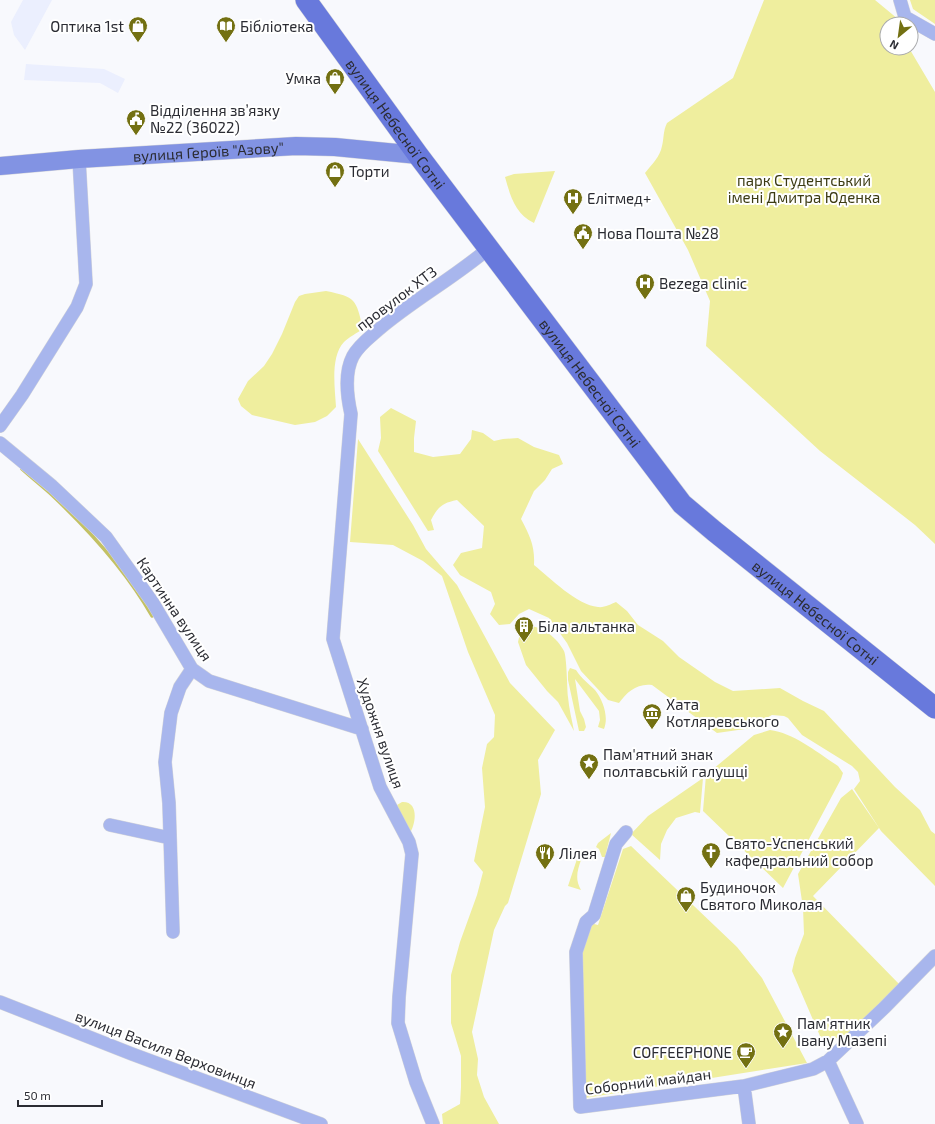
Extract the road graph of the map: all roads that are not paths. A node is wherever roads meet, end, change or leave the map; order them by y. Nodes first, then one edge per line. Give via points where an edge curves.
1 (306, 0) edge
2 (900, 0) edge
3 (935, 34) edge
4 (418, 154) junction
5 (79, 159) junction
6 (0, 166) edge
7 (489, 248) junction
8 (351, 414) joint
9 (0, 426) edge
10 (0, 443) edge
11 (192, 669) junction
12 (935, 708) edge
13 (362, 729) junction
14 (110, 825) dead end
15 (626, 832) dead end
16 (170, 838) junction
17 (173, 932) dead end
18 (935, 956) edge
19 (0, 1002) edge
20 (828, 1061) junction
21 (744, 1086) junction
22 (321, 1124) edge
23 (434, 1124) edge
24 (749, 1124) edge
25 (857, 1124) edge

1 - 4 main road, вулиця Небесної Сотні
2 - 3 street via 906,17
4 - 5 street, вулиця Героїв "Азову" via 296,146
4 - 7 main road, вулиця Небесної Сотні
5 - 6 street, вулиця Героїв "Азову"
5 - 9 street via 86,284 77,307
7 - 8 street, провулок ХТЗ via 473,262 394,316 360,346 349,366 347,384
7 - 12 main road, вулиця Небесної Сотні via 682,504
8 - 13 street, Художня вулиця via 333,639
10 - 11 street, Картинна вулиця via 52,486 106,537 153,603
11 - 13 street, Картинна вулиця via 209,681
11 - 16 street via 180,687 171,713 165,762
13 - 23 street, Художня вулиця via 380,787 409,842 412,854 398,1023 416,1082
14 - 16 street
15 - 21 street, Соборний майдан via 616,844 594,916 586,922 576,952 580,1106
16 - 17 street
18 - 20 street, Соборний майдан
19 - 22 street, вулиця Василя Верховинця
20 - 21 street, Соборний майдан via 813,1069
20 - 25 street
21 - 24 street

